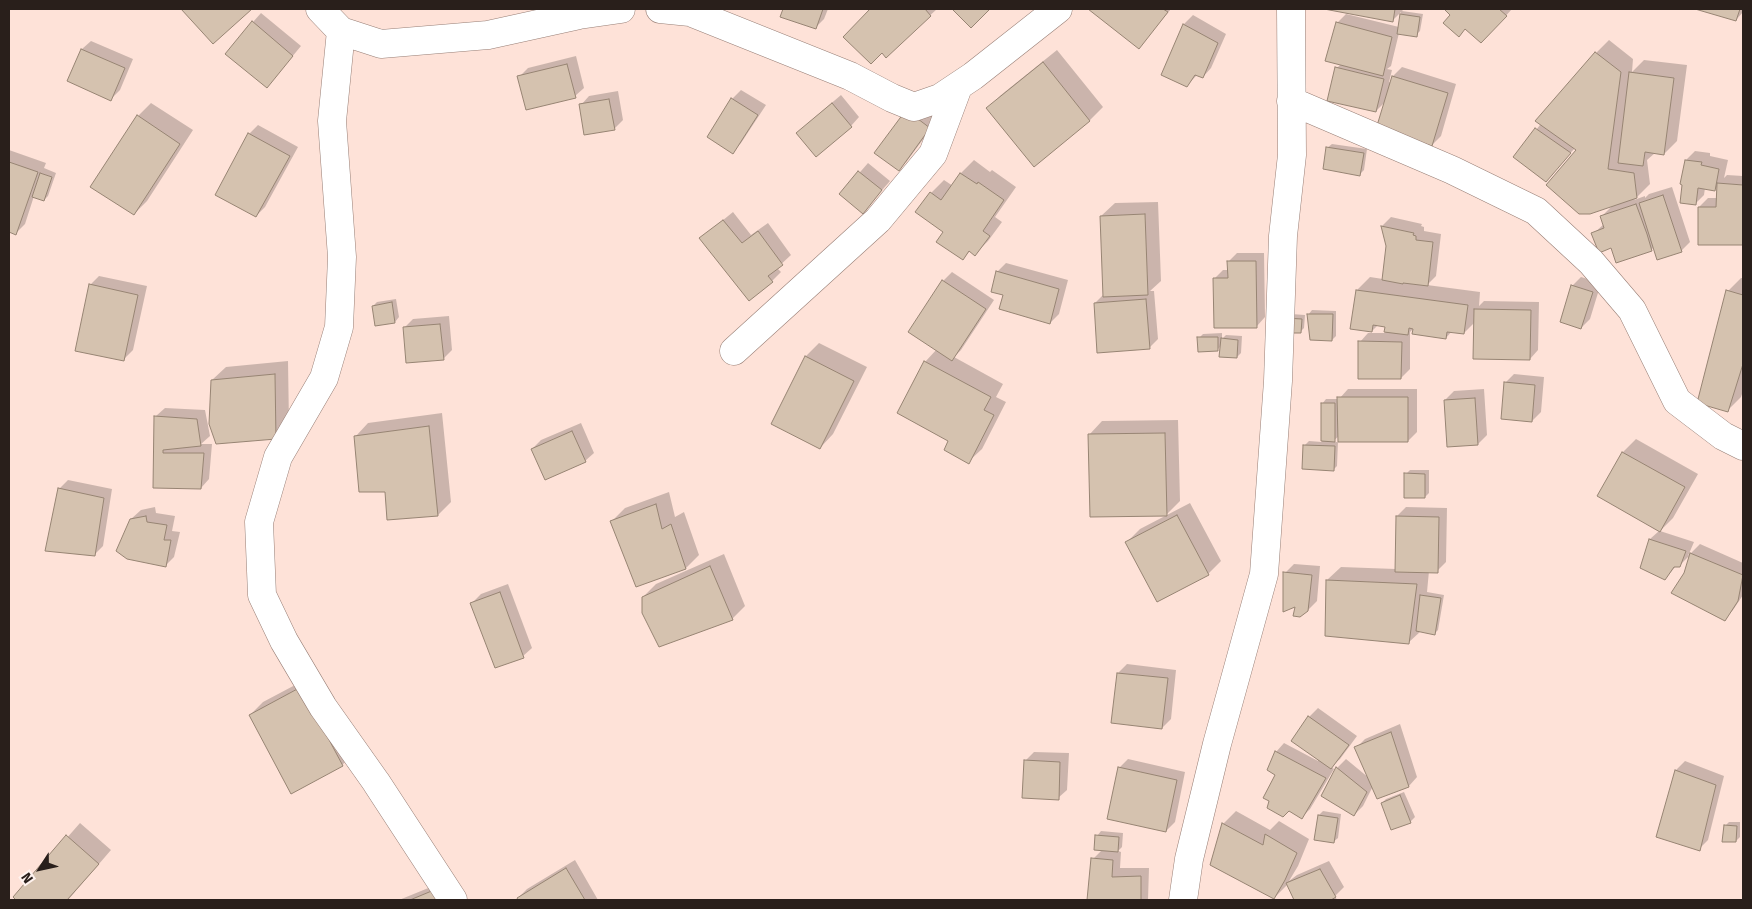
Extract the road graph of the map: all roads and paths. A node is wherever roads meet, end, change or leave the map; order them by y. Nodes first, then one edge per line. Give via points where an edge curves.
1 (320, 9) edge
2 (621, 9) edge
3 (660, 9) edge
4 (1058, 9) edge
5 (1291, 9) edge
6 (341, 31) junction
7 (958, 86) junction
8 (1291, 101) junction
9 (734, 351) dead end
10 (1743, 446) edge
11 (453, 900) edge
12 (1184, 900) edge

1 - 6 street
2 - 6 street via 488,35 425,41 381,44
3 - 7 street via 690,12 850,76 914,107 940,98
4 - 7 street
5 - 8 street
6 - 11 street via 332,121 342,257 339,327 324,378 278,457 259,522 262,595 284,641 323,707
7 - 9 street via 933,154 878,220
8 - 10 street via 1452,170 1536,211 1591,262 1632,310 1677,401 1723,436
8 - 12 street via 1292,155 1283,236 1278,381 1264,574 1188,859

